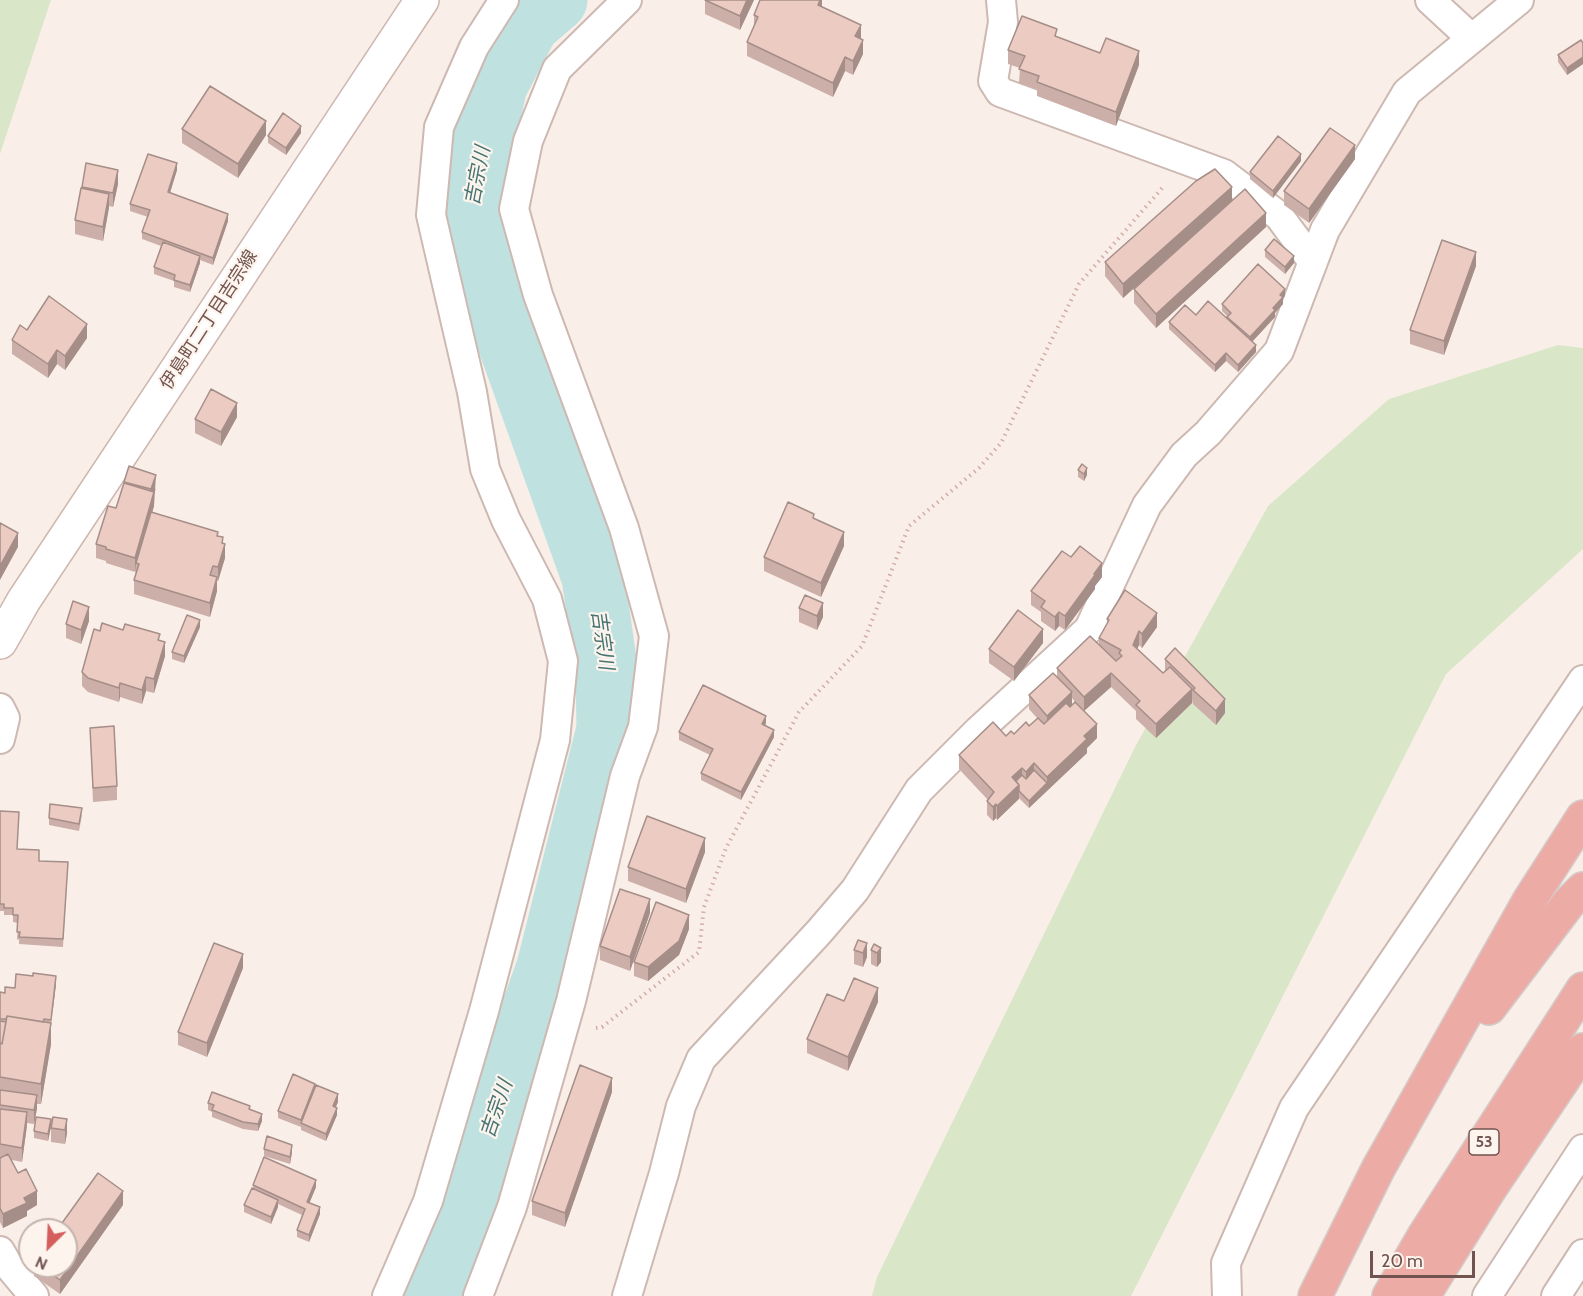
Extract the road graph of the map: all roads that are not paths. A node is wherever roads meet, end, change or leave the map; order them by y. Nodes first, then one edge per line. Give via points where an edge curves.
1 (423, 0) edge
2 (504, 0) edge
3 (627, 0) edge
4 (1001, 0) edge
5 (1430, 0) edge
6 (1519, 0) edge
7 (1471, 38) junction
8 (1313, 262) junction
9 (0, 642) edge
10 (1583, 680) edge
11 (0, 708) edge
12 (0, 739) edge
13 (1583, 817) edge
14 (1583, 889) edge
15 (1583, 989) edge
16 (1583, 1050) edge
17 (1583, 1149) edge
18 (1378, 1169) junction
19 (0, 1251) edge
20 (1583, 1254) edge
21 (34, 1296) edge
22 (387, 1296) edge
23 (478, 1296) edge
24 (627, 1296) edge
25 (1227, 1296) edge
26 (1316, 1296) edge
27 (1389, 1296) edge
28 (1423, 1296) edge
29 (1487, 1296) edge
30 (1556, 1296) edge

1 - 9 street, 伊島町二丁目吉宗線 via 24,600
2 - 22 street via 474,47 439,127 431,215 472,393 485,469 547,599 563,662 555,741 484,1011 428,1201
3 - 23 street via 557,69 528,141 514,209 538,295 624,528 654,636 643,727 625,776 571,1000 512,1207
4 - 8 street via 1003,22 993,81 1000,92 1224,174 1279,216
5 - 7 street
6 - 7 street
7 - 8 street via 1407,92 1325,230
8 - 24 street via 1279,351 1184,455 1147,505 1089,629 920,790 855,890 701,1059 681,1106
10 - 25 street via 1294,1108 1226,1263
11 - 12 street via 5,718
13 - 18 highway via 1529,901
14 - 18 highway via 1487,1010 1425,1117
15 - 27 highway, 53
16 - 28 highway
17 - 29 street
18 - 26 highway
19 - 21 street
20 - 30 street

